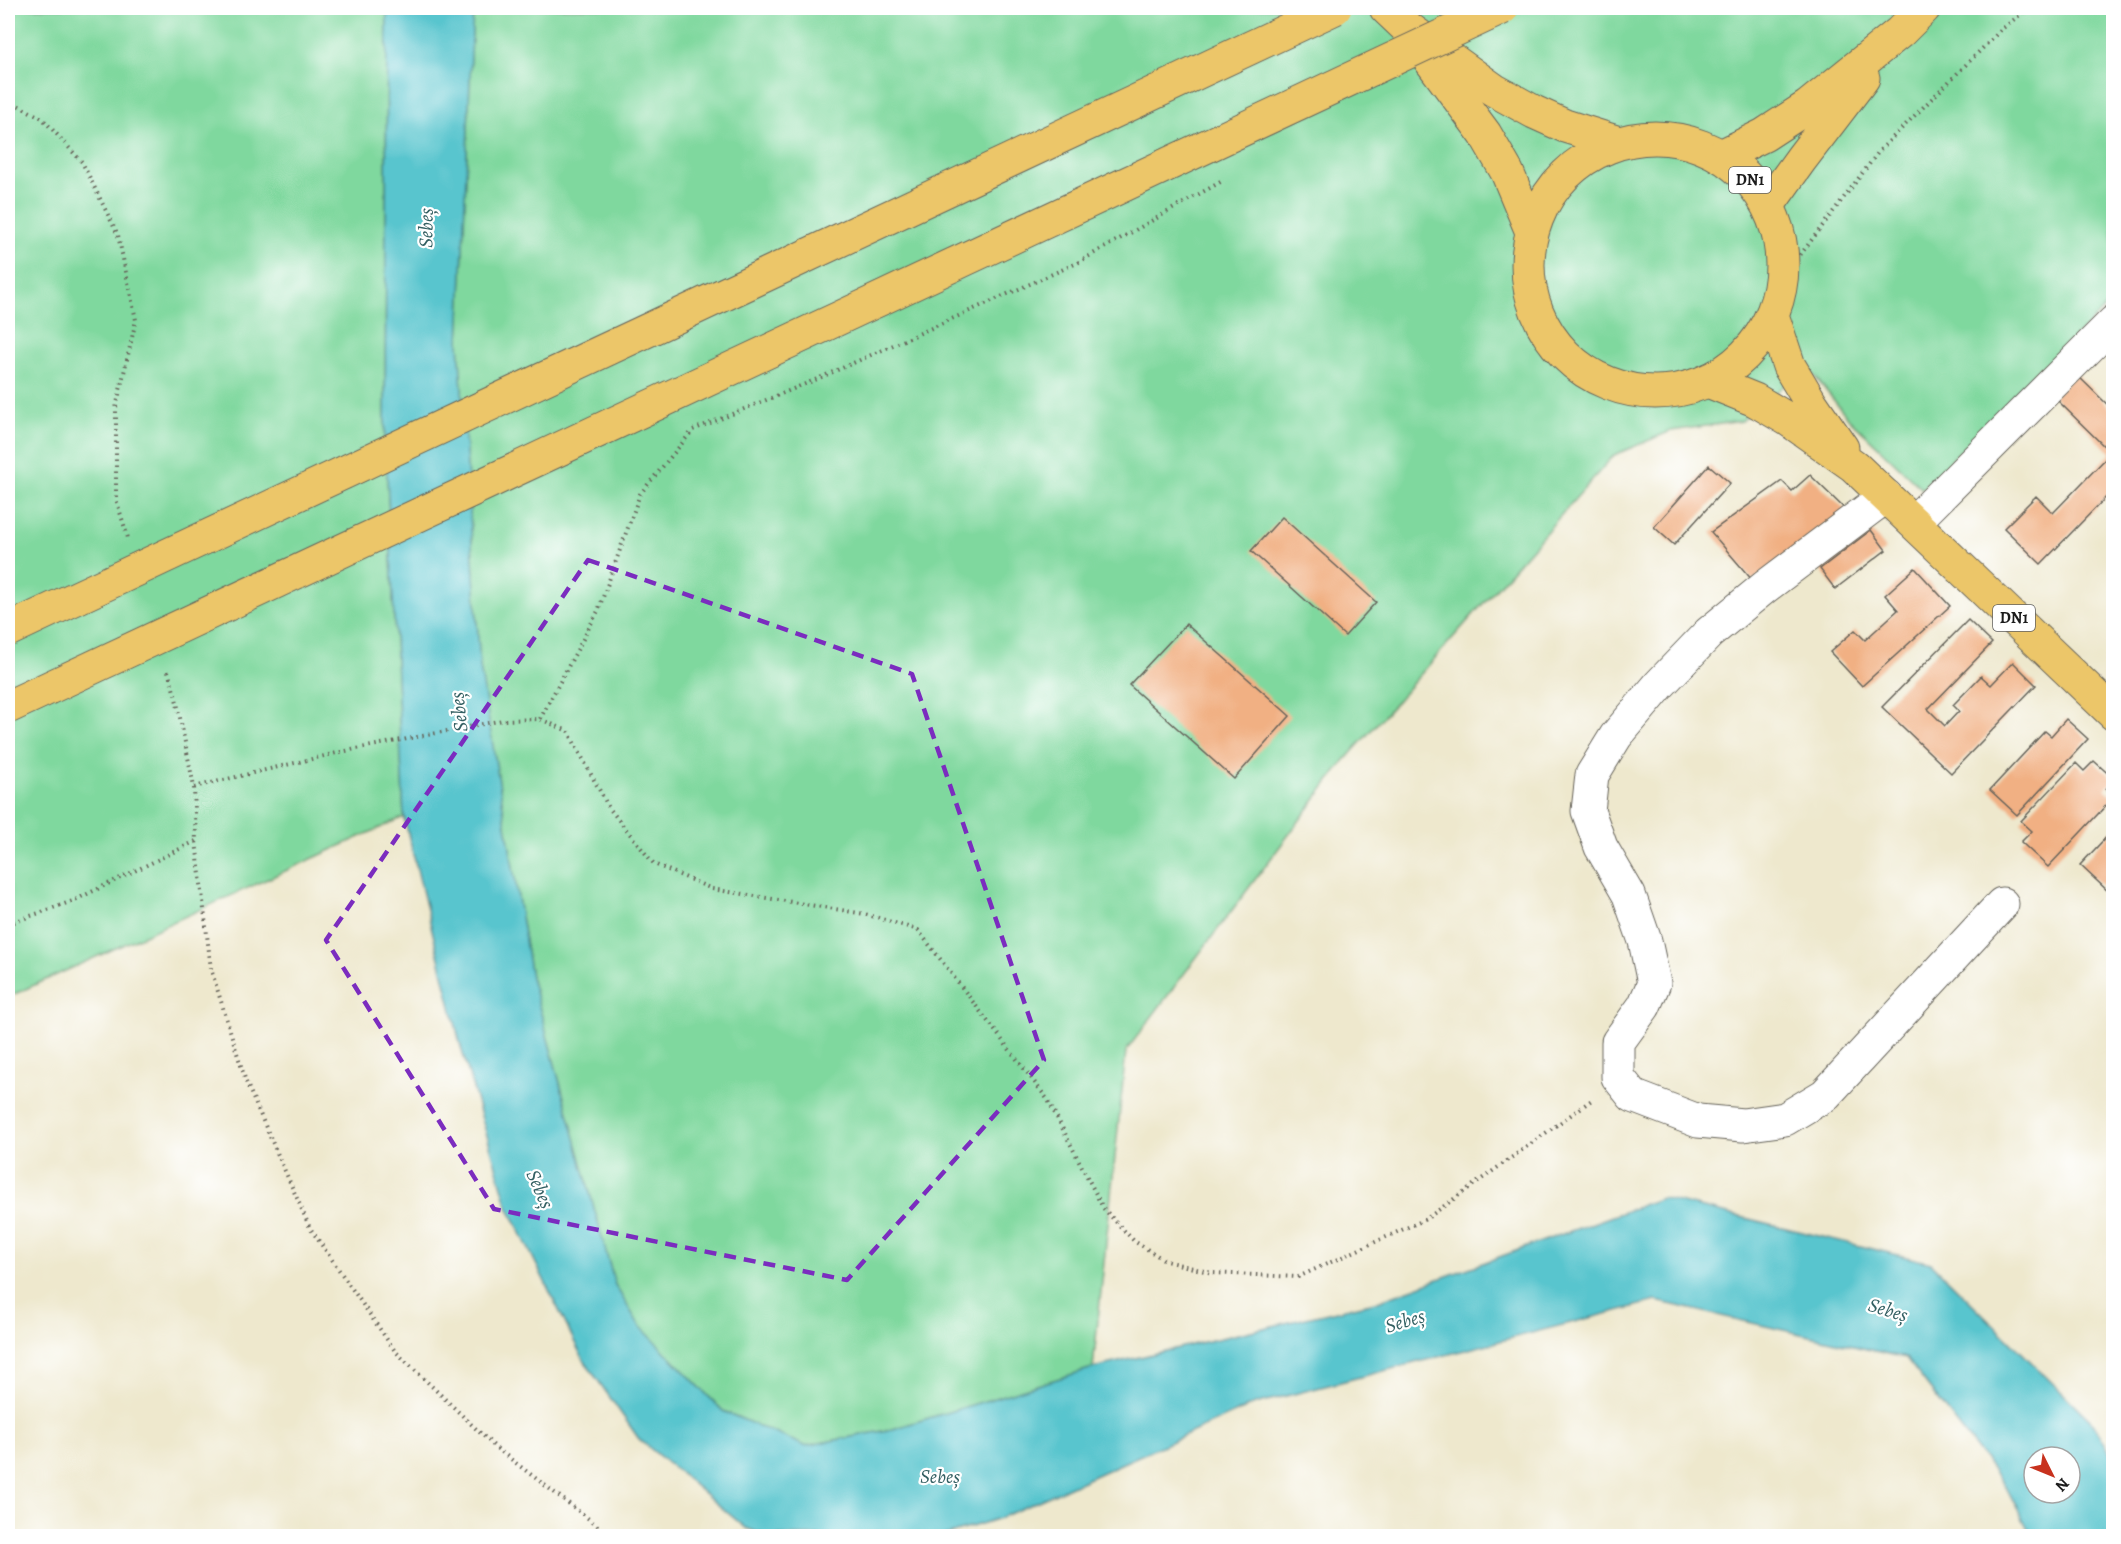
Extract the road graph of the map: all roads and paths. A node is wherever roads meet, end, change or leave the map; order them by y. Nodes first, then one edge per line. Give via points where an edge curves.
1 (1335, 8) edge
2 (1502, 8) edge
3 (1924, 8) edge
4 (2029, 8) edge
5 (1395, 16) edge
6 (1900, 32) junction
7 (8, 100) edge
8 (1619, 143) junction
9 (1721, 156) junction
10 (1233, 175) dead end
11 (1768, 205) junction
12 (1532, 232) junction
13 (1782, 279) junction
14 (1772, 315) junction
15 (2114, 322) edge
16 (1708, 381) junction
17 (1854, 466) junction
18 (1886, 496) junction
19 (1914, 522) junction
20 (129, 543) dead end
21 (8, 630) edge
22 (166, 665) dead end
23 (8, 707) edge
24 (2114, 714) edge
25 (540, 719) junction
26 (194, 787) junction
27 (196, 841) junction
28 (2002, 904) dead end
29 (8, 924) edge
30 (1618, 1077) junction
31 (611, 1536) edge

1 - 21 main road, bridge
2 - 23 main road, bridge
3 - 6 main road
4 - 13 path via 2003,28 1880,150
5 - 8 main road, DN1 via 1494,90 1565,126
5 - 12 main road, DN1 via 1485,134 1507,172
6 - 9 main road via 1807,106 1764,135
6 - 11 main road
7 - 20 path via 42,118 81,162 118,235 136,320 116,408 116,499
8 - 9 main road, DN1 via 1654,137 1689,142
8 - 12 main road, DN1 via 1580,162 1550,193
9 - 11 main road, DN1 via 1748,178
10 - 25 path via 1077,263 693,430 640,494 598,611
11 - 13 main road, DN1 via 1780,241
12 - 16 main road, DN1 via 1528,273 1537,313 1558,348 1589,375 1621,387 1669,392
13 - 14 main road, DN1
14 - 16 main road, DN1 via 1750,350
14 - 17 main road, DN1 via 1790,366
15 - 19 street
16 - 17 main road, DN1 via 1755,400
17 - 18 main road, DN1
18 - 19 main road, DN1
18 - 30 street via 1709,633 1616,736 1592,775 1588,812 1601,847 1629,895 1654,983 1644,1006 1618,1042
19 - 24 main road, DN1
22 - 26 path
25 - 26 path via 503,720 341,752
25 - 30 path via 568,731 609,808 654,864 712,889 865,914 918,930 1048,1100 1103,1208 1134,1241 1166,1262 1212,1273 1298,1276 1426,1219 1584,1107
26 - 27 path
27 - 29 path via 73,901
27 - 31 path via 211,969 246,1082 310,1228 395,1351 495,1447
28 - 30 street via 1825,1095 1785,1119 1743,1125 1698,1121 1633,1096

